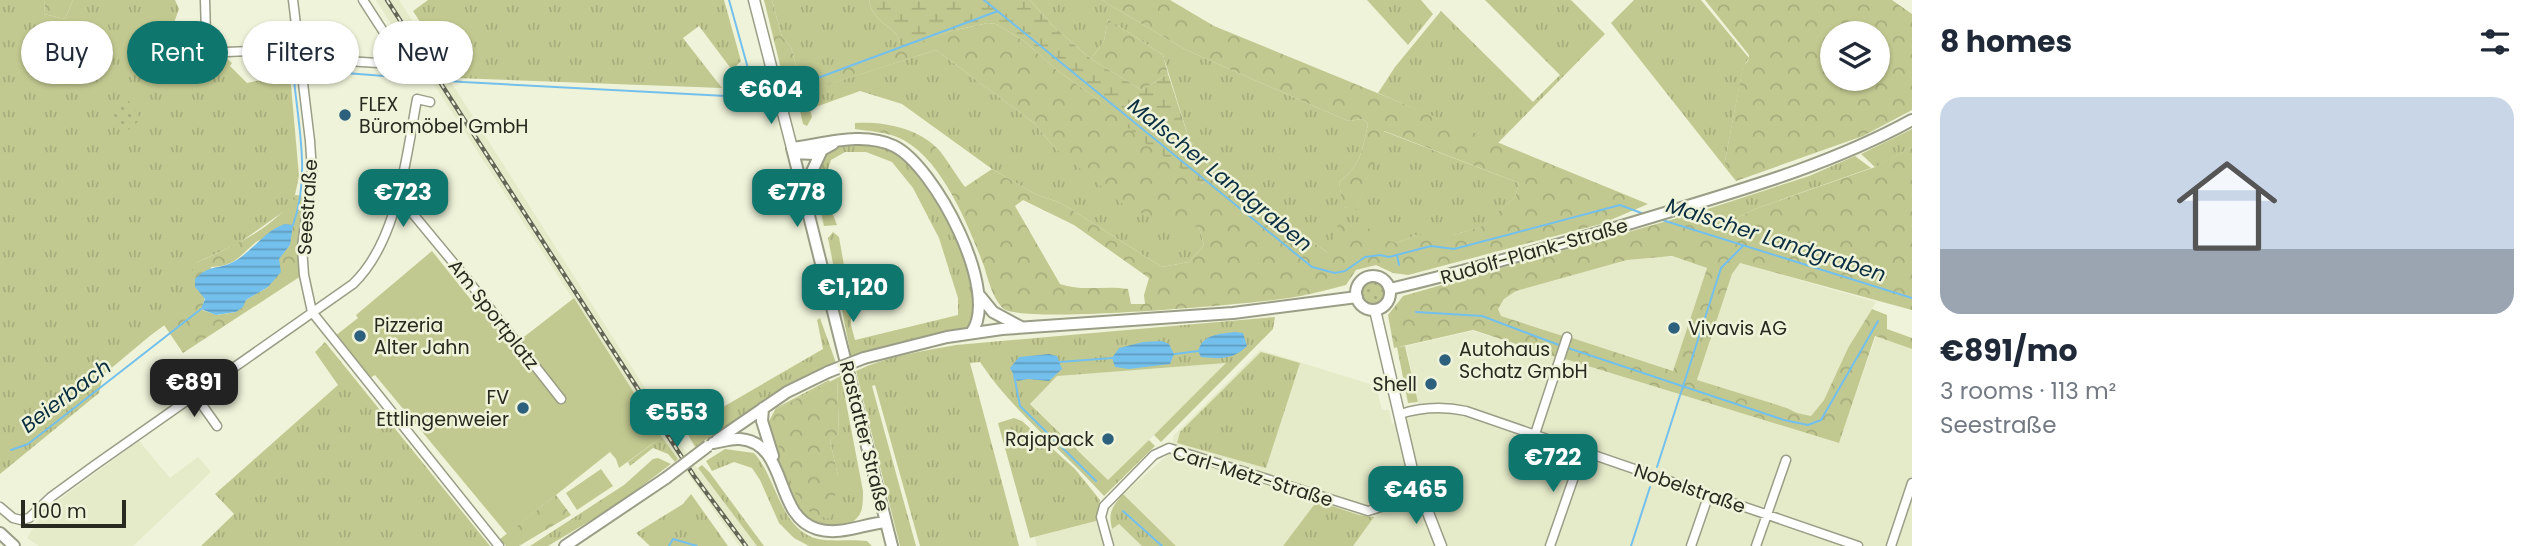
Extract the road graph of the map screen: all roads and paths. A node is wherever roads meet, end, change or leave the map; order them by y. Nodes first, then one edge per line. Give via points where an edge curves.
1 (205, 0) edge
2 (293, 0) edge
3 (363, 0) edge
4 (754, 0) edge
5 (206, 21) edge
6 (295, 21) edge
7 (359, 62) edge
8 (302, 84) edge
9 (430, 102) dead end
10 (1912, 120) edge
11 (835, 142) junction
12 (793, 151) junction
13 (821, 152) junction
14 (803, 191) junction
15 (399, 197) junction
16 (1390, 289) junction
17 (980, 296) junction
18 (1357, 297) junction
19 (1375, 310) junction
20 (312, 312) junction
21 (1021, 327) junction
22 (971, 333) junction
23 (1567, 337) dead end
24 (195, 395) junction
25 (561, 399) dead end
26 (763, 408) junction
27 (1400, 414) junction
28 (216, 426) dead end
29 (1535, 435) junction
30 (710, 445) junction
31 (1583, 451) junction
32 (1786, 460) dead end
33 (774, 466) junction
34 (1912, 483) edge
35 (1709, 494) junction
36 (1420, 495) junction
37 (0, 507) edge
38 (1767, 514) junction
39 (886, 522) junction
40 (0, 533) edge
41 (14, 546) edge
42 (499, 546) edge
43 (565, 546) edge
44 (892, 546) edge
45 (1108, 546) edge
46 (1441, 546) edge
47 (1550, 546) edge
48 (1691, 546) edge
49 (1756, 546) edge
50 (1858, 546) edge
51 (1891, 546) edge

1 - 5 street
2 - 6 street, Seestraße
3 - 7 street via 397,55 390,64
4 - 12 street, Rastatter Straße
8 - 20 street, Seestraße via 312,171 302,247
9 - 15 street via 417,99
10 - 16 main road, Rudolf-Plank-Straße via 1814,165 1664,214
11 - 12 main road
11 - 13 main road
11 - 17 main road via 864,139 892,145 919,166 934,184 960,234
12 - 13 main road via 805,156
12 - 14 main road, Rastatter Straße
13 - 14 main road
14 - 39 main road, Rastatter Straße
15 - 20 street via 370,266 354,284
15 - 25 street, Am Sportplatz
16 - 18 main road via 1385,280 1370,276 1357,286
16 - 19 main road via 1389,301
17 - 21 main road via 993,312
17 - 22 main road via 980,317
18 - 19 main road via 1362,306
18 - 21 main road via 1220,314
19 - 27 street
20 - 24 street
20 - 42 street
21 - 22 main road
22 - 26 main road, bridge via 864,358
23 - 29 street
24 - 28 street
24 - 37 street via 57,493 32,516 17,520
26 - 30 main road
26 - 33 main road
27 - 29 street, Nobelstraße via 1454,408
27 - 36 street
29 - 31 street, Nobelstraße
30 - 33 main road via 736,439 755,443
30 - 43 main road, bridge
31 - 35 street, Nobelstraße
31 - 47 street
32 - 38 street, Nobelstraße
33 - 39 main road via 786,497 808,525 839,531
34 - 51 street
35 - 38 street, Nobelstraße
35 - 48 street
36 - 45 street, Carl-Metz-Straße via 1368,511 1169,448 1154,456 1104,506 1101,517
36 - 46 street
38 - 49 street
38 - 50 street, Nobelstraße
39 - 44 main road, Rastatter Straße
40 - 41 main road

